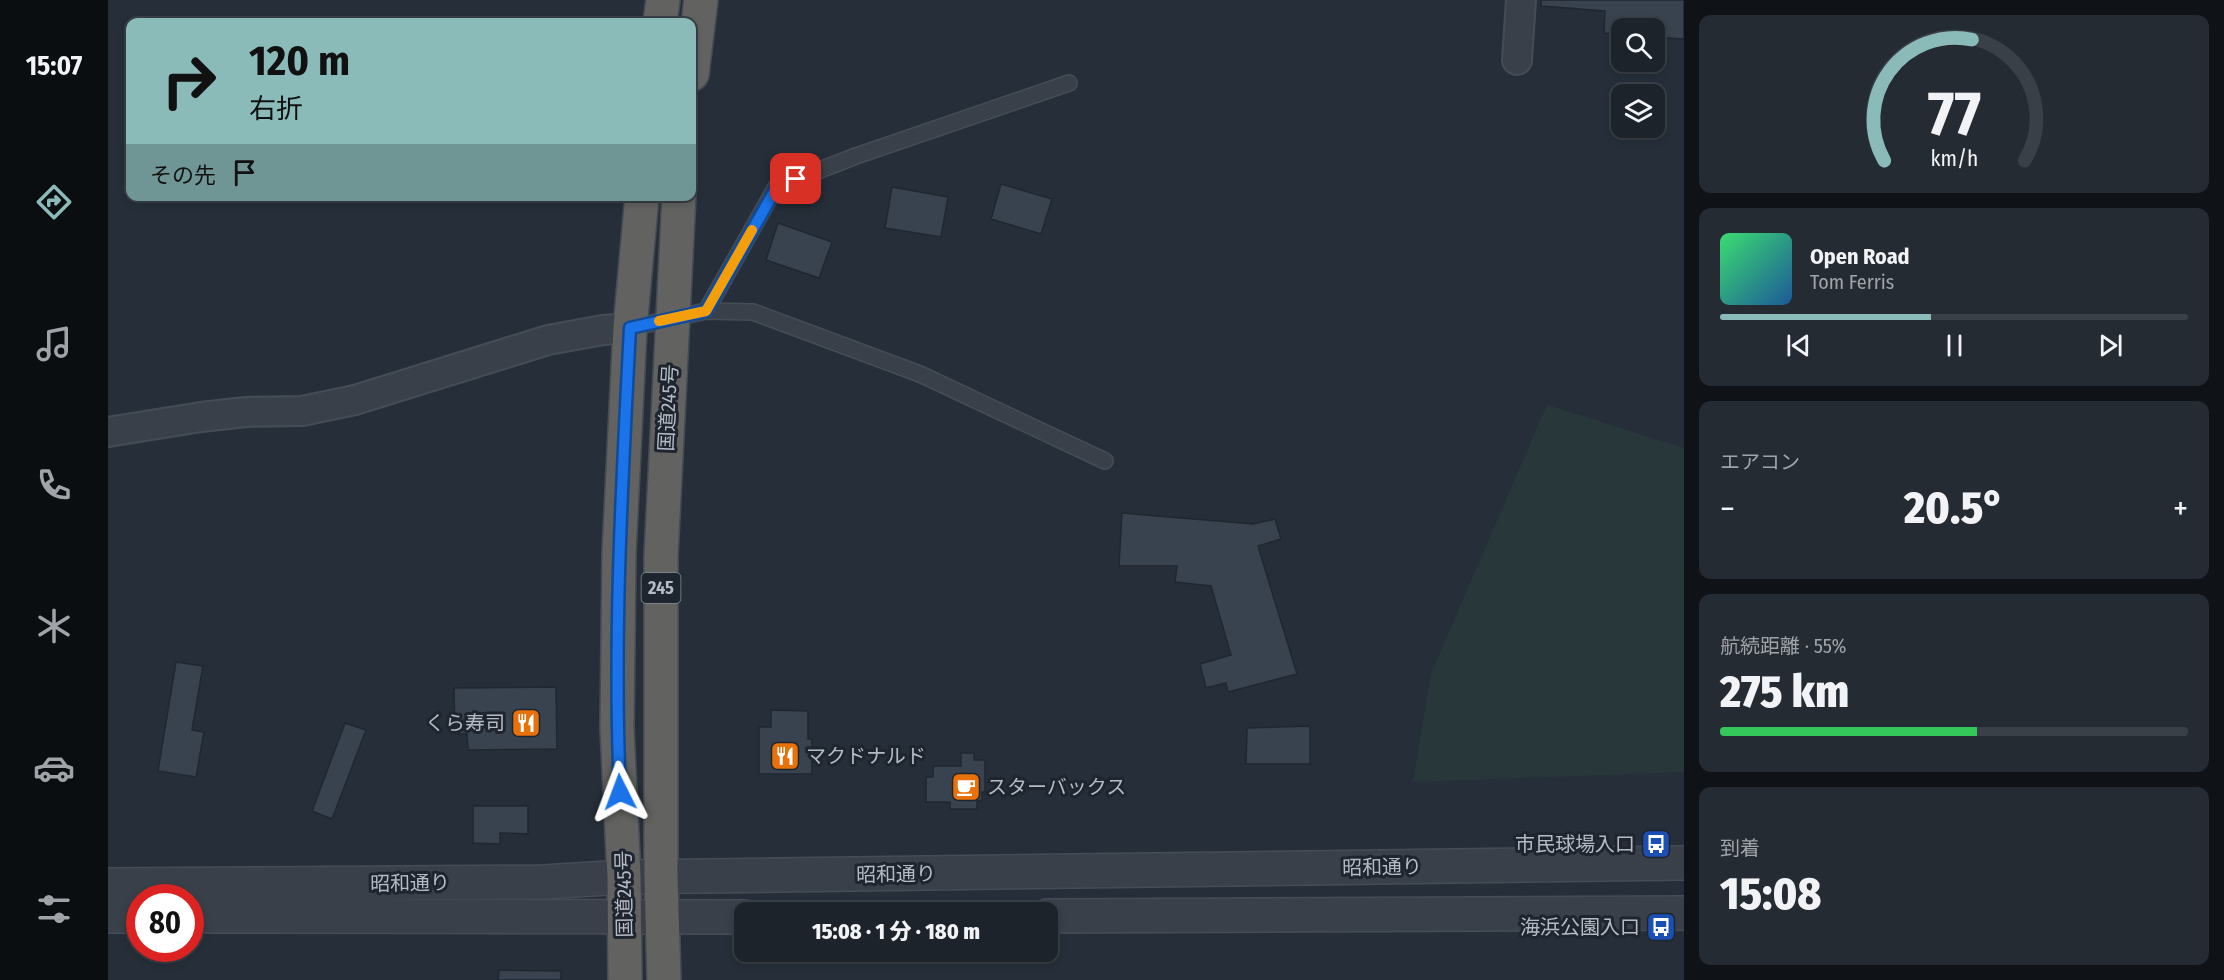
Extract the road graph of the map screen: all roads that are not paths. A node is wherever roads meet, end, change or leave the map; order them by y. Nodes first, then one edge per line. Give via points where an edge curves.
1 (663, 0) edge
2 (701, 0) edge
3 (1521, 0) edge
4 (661, 18) edge
5 (696, 41) edge
6 (1517, 60) dead end
7 (1069, 83) dead end
8 (642, 201) edge
9 (679, 201) edge
10 (706, 311) junction
11 (673, 318) junction
12 (630, 328) junction
13 (108, 432) edge
14 (1105, 461) dead end
15 (1684, 863) edge
16 (624, 877) junction
17 (661, 877) junction
18 (108, 885) edge
19 (1684, 914) edge
20 (108, 916) edge
21 (126, 916) edge
22 (204, 916) edge
23 (1058, 916) edge
24 (625, 917) junction
25 (662, 917) junction
26 (734, 917) edge
27 (625, 980) edge
28 (664, 980) edge

1 - 4 highway
2 - 5 highway
3 - 6 street
7 - 10 lane via 777,187
8 - 12 highway, 国道245号 / 245
9 - 11 highway, 国道245号 / 245
10 - 11 lane
10 - 14 lane via 753,312 909,370
11 - 12 lane
11 - 17 highway, 国道245号 / 245 via 661,556
12 - 13 street via 548,339 354,400 302,411 246,412
12 - 16 highway, 国道245号 / 245 via 619,565 617,728
15 - 17 street, 昭和通り
16 - 17 street, 昭和通り
16 - 18 street, 昭和通り via 544,882
16 - 24 highway, 国道245号 / 245
17 - 25 highway, 国道245号 / 245
19 - 23 street
20 - 21 street
22 - 24 street, 昭和通り
24 - 25 street, 昭和通り
24 - 27 highway, 国道245号 / 245
25 - 26 street, 昭和通り
25 - 28 highway, 国道245号 / 245

